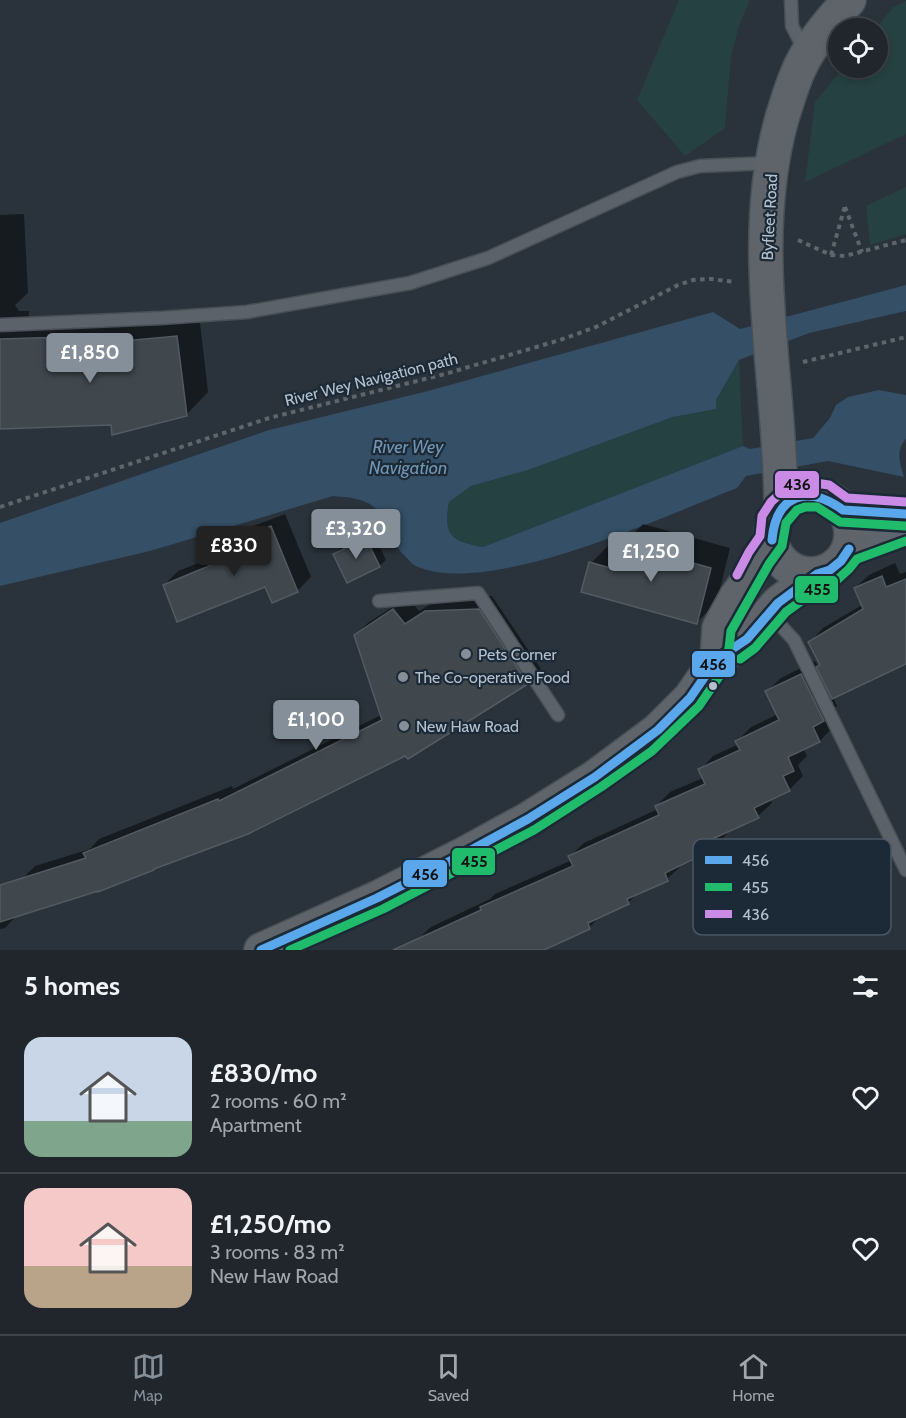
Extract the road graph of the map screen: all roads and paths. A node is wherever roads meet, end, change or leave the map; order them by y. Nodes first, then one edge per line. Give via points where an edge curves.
1 (791, 0) edge
2 (849, 0) edge
3 (807, 55) junction
4 (772, 163) junction
5 (906, 240) edge
6 (810, 245) dead end
7 (862, 252) junction
8 (831, 255) junction
9 (755, 273) junction
10 (0, 324) edge
11 (906, 337) edge
12 (800, 362) dead end
13 (807, 495) junction
14 (0, 507) edge
15 (906, 514) edge
16 (906, 528) edge
17 (772, 540) junction
18 (849, 549) junction
19 (817, 574) junction
20 (379, 601) dead end
21 (769, 612) junction
22 (717, 659) junction
23 (558, 715) dead end
24 (891, 839) edge
25 (891, 839) edge
26 (906, 870) edge
27 (261, 950) edge

1 - 3 lane via 792,26
2 - 3 main road, Byfleet Road
3 - 4 main road, Byfleet Road via 790,89
4 - 9 main road, Byfleet Road
4 - 10 lane via 700,166 677,172 488,258 410,283 246,312
5 - 7 path
6 - 8 path
7 - 8 path
7 - 8 path via 845,206
9 - 13 main road, Byfleet Road via 778,419
9 - 14 path, River Wey Navigation path via 693,280 560,340 445,374 269,418
11 - 12 path
13 - 15 main road
13 - 17 main road via 774,519
13 - 18 main road via 850,529
16 - 18 main road
17 - 19 main road via 783,562 805,574
17 - 22 main road via 719,628
18 - 19 main road via 830,570
19 - 21 main road
20 - 23 lane via 478,593
21 - 22 main road via 747,639
21 - 25 lane via 794,640
22 - 27 main road via 690,698 657,730 528,819 377,897
24 - 26 lane

